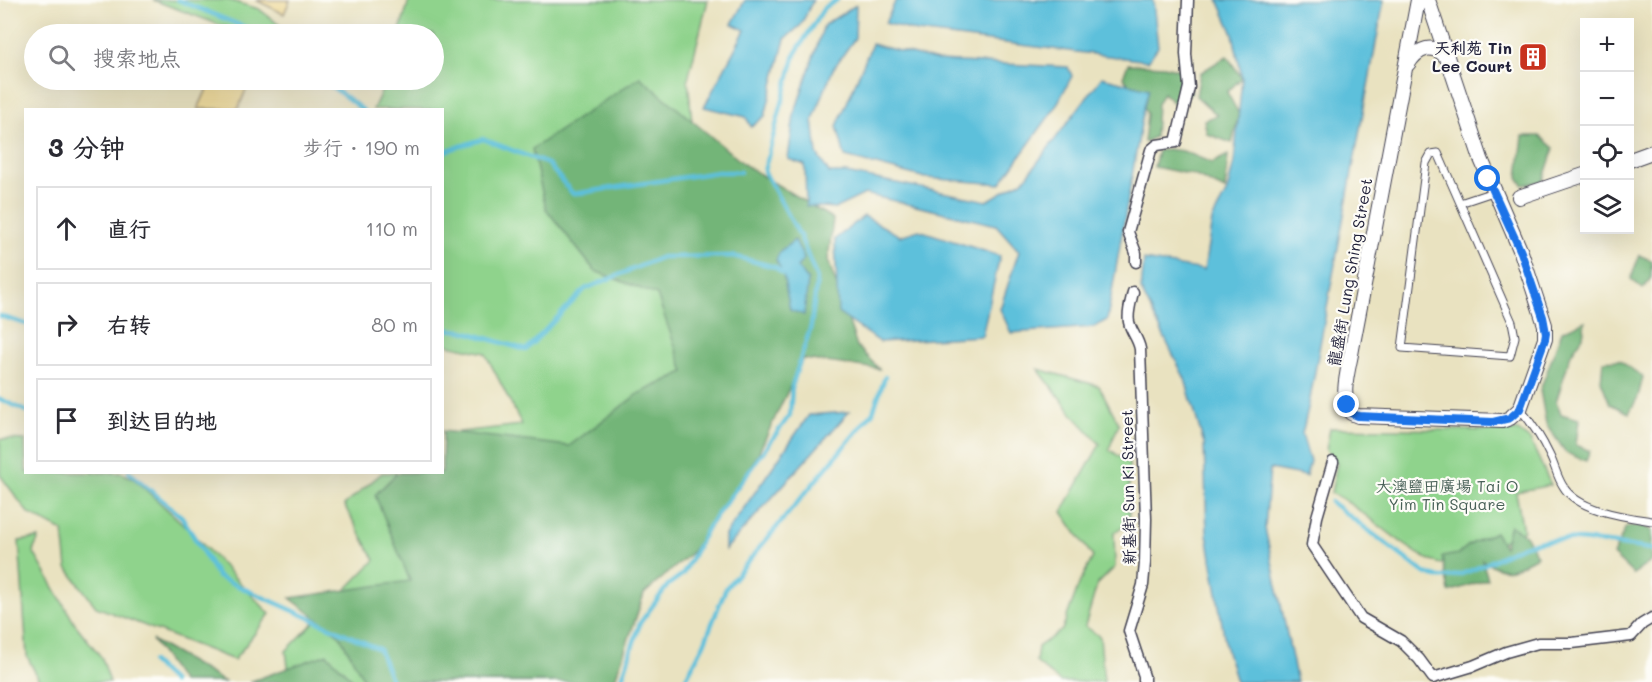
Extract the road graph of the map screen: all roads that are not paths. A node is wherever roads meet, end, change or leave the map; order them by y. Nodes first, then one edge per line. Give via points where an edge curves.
1 (1188, 0) edge
2 (1418, 0) edge
3 (1428, 0) edge
4 (1447, 58) junction
5 (1405, 71) junction
6 (1652, 152) edge
7 (1634, 158) edge
8 (1580, 176) edge
9 (1494, 192) junction
10 (1520, 197) dead end
11 (1460, 203) junction
12 (1136, 262) dead end
13 (1133, 292) dead end
14 (1520, 409) junction
15 (1333, 462) dead end
16 (1652, 521) edge
17 (1652, 618) edge
18 (1144, 682) edge

1 - 12 street via 1189,87 1176,142 1150,150 1128,232
2 - 5 street, 龍盛街 Lung Shing Street
3 - 4 street
4 - 5 street via 1433,48 1422,49
4 - 9 street
5 - 14 street, 龍盛街 Lung Shing Street via 1352,349 1345,392 1347,405 1358,416 1493,422 1510,418
6 - 7 street
8 - 10 street
9 - 11 lane
9 - 14 street via 1521,252 1545,325 1545,339
11 - 11 lane via 1512,322 1515,337 1510,356 1402,348 1426,164 1431,154 1438,153
13 - 18 street, 新基街 Sun Ki Street via 1128,320 1140,349 1146,519 1143,585 1129,631
14 - 16 lane via 1569,494 1618,516
15 - 17 street via 1312,545 1360,618 1401,641 1433,678 1538,643 1572,644 1631,636

